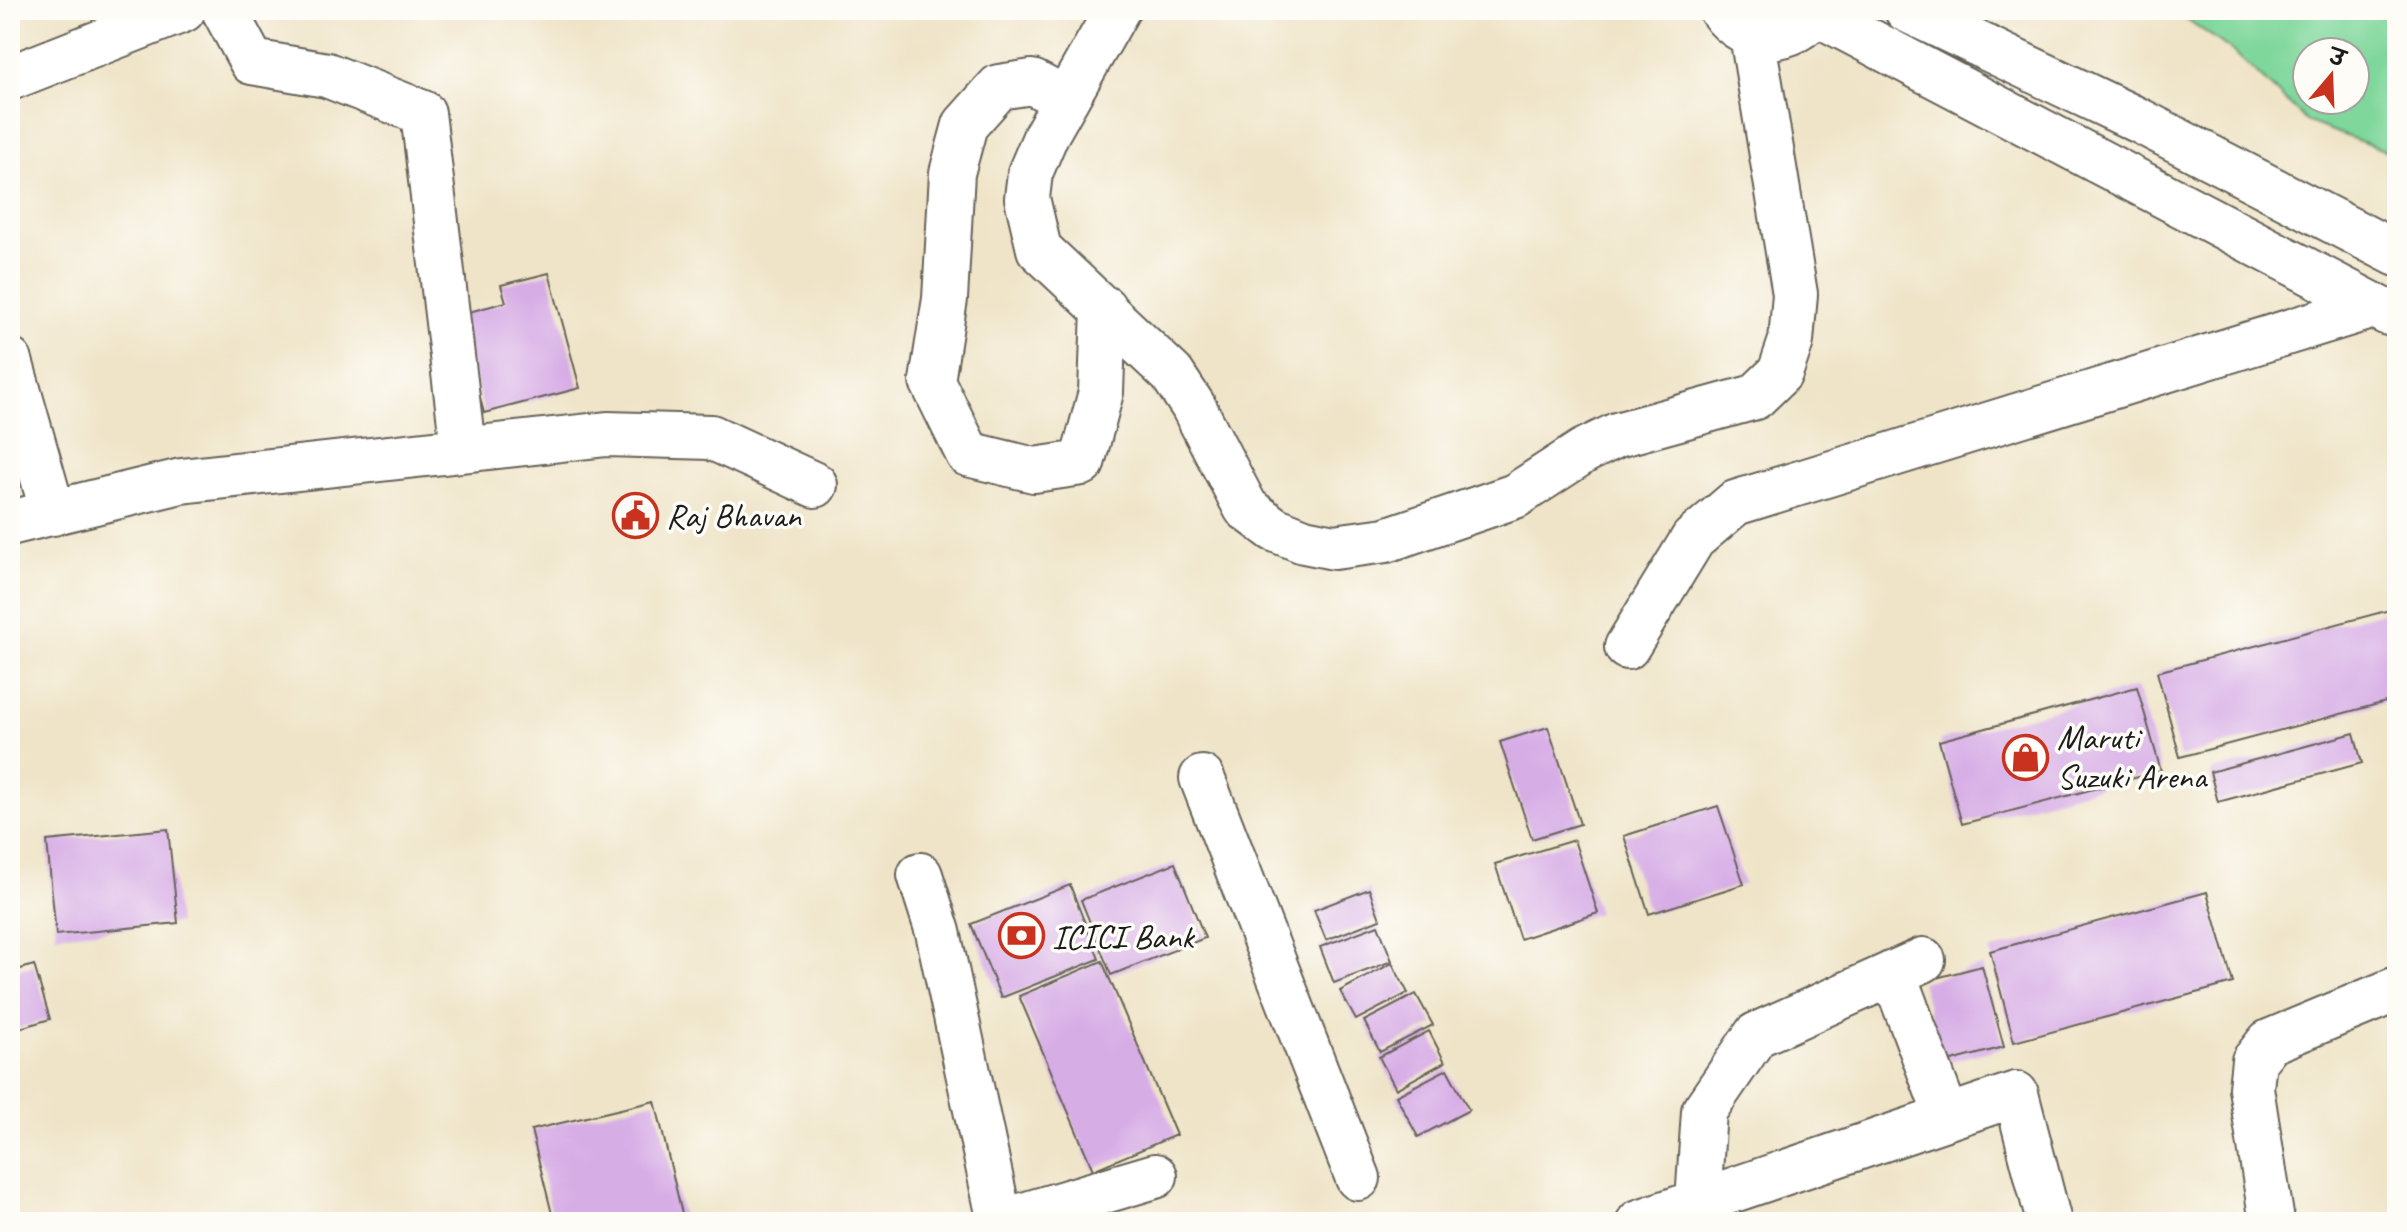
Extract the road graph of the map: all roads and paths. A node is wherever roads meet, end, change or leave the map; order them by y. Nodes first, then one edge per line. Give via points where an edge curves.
1 (183, 10) edge
2 (224, 10) edge
3 (1117, 10) edge
4 (1907, 10) edge
5 (1816, 11) edge
6 (1736, 22) edge
7 (10, 78) edge
8 (1066, 100) junction
9 (2397, 254) edge
10 (1104, 308) junction
11 (2385, 312) edge
12 (10, 361) edge
13 (463, 448) junction
14 (815, 485) dead end
15 (53, 513) junction
16 (10, 523) edge
17 (1627, 647) dead end
18 (1202, 778) dead end
19 (920, 875) dead end
20 (2397, 989) edge
21 (1947, 1117) junction
22 (1155, 1176) dead end
23 (1358, 1178) dead end
24 (1700, 1212) edge
25 (1000, 1222) edge
26 (1639, 1222) edge
27 (2049, 1222) edge
28 (2272, 1222) edge

1 - 7 street
2 - 13 street via 252,62 327,75 423,113
3 - 8 street
4 - 9 street via 2140,121
5 - 6 street via 1789,34 1770,38
5 - 11 street
6 - 10 street via 1795,294 1791,341 1780,373 1755,397 1617,435 1515,496 1386,540 1334,547 1274,529 1246,508 1172,374
8 - 10 street via 1030,173 1031,227 1039,249
8 - 10 street via 1032,82 999,87 965,125 952,173 945,299 932,381 968,454 1034,470 1082,463 1101,392
11 - 17 street via 1735,503 1693,539
12 - 15 street
13 - 14 street via 607,434 711,437
13 - 15 street via 181,481
15 - 16 street
18 - 23 street
19 - 25 street via 938,932
20 - 28 street via 2269,1042 2254,1061 2251,1088
21 - 24 street
21 - 24 street via 1908,966 1756,1035 1704,1111
21 - 27 street via 2016,1094
22 - 25 street
24 - 26 street

